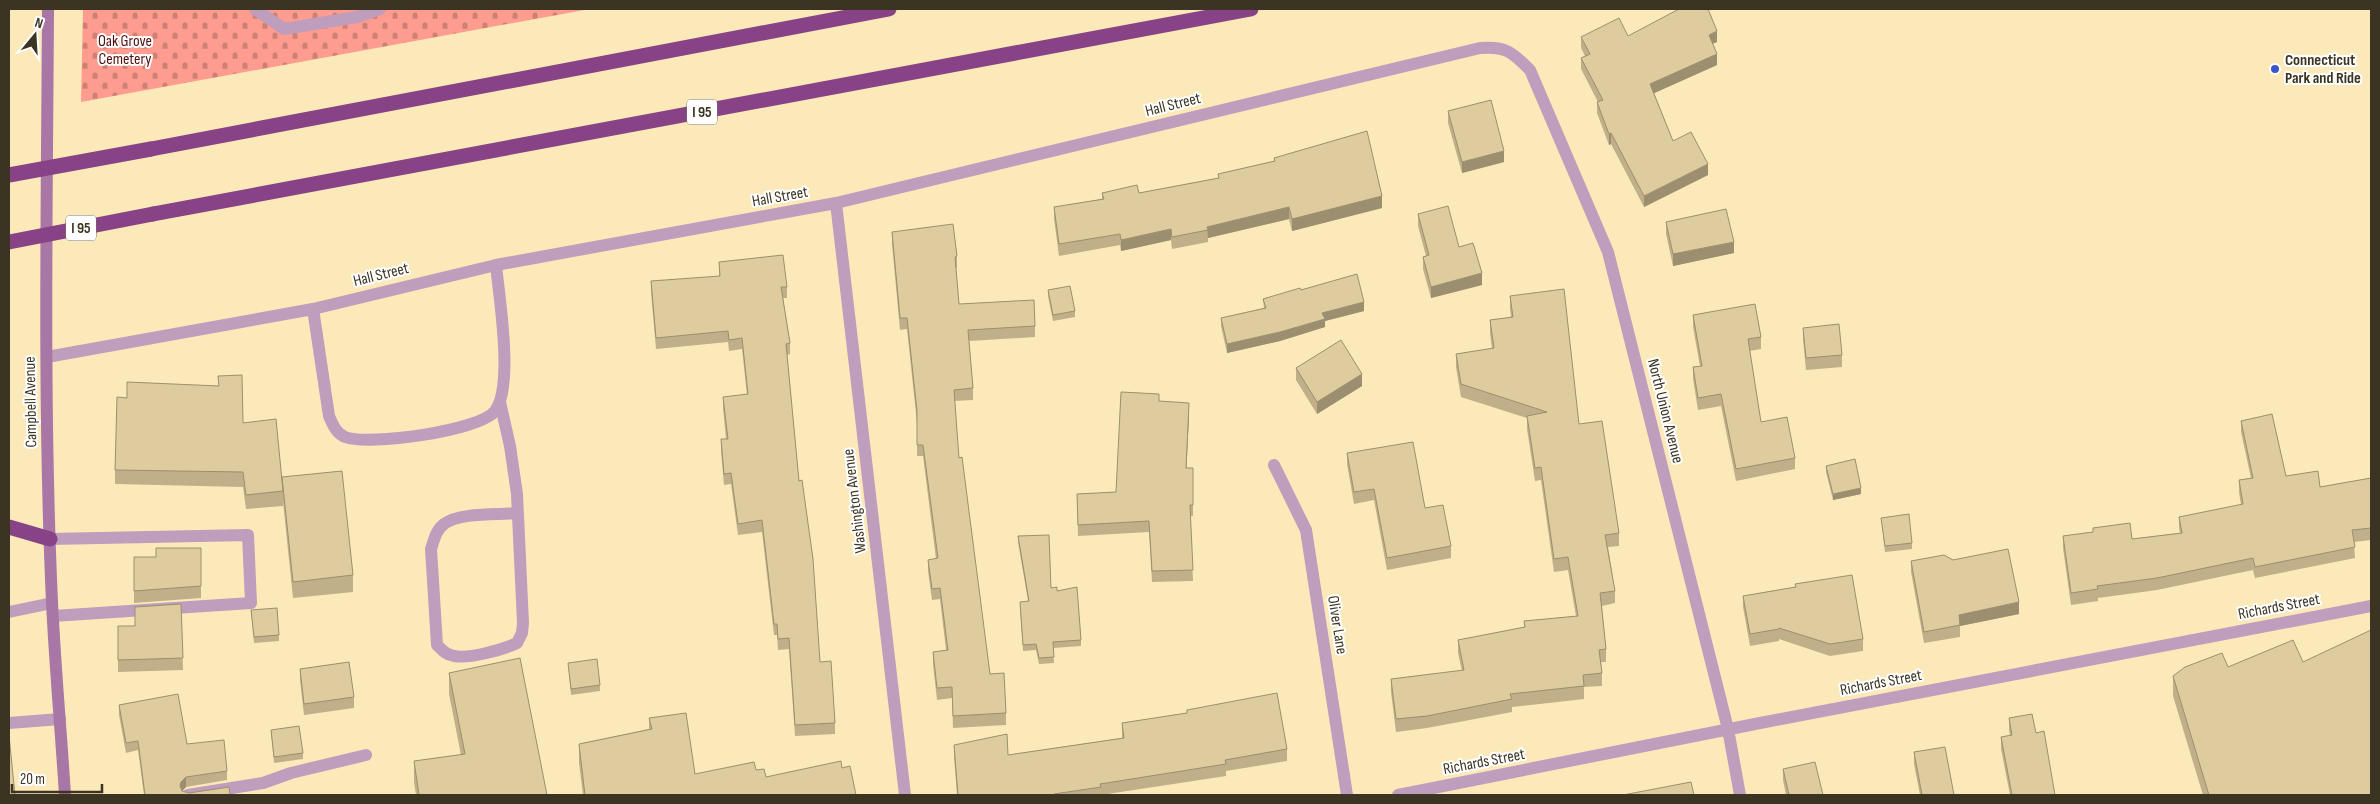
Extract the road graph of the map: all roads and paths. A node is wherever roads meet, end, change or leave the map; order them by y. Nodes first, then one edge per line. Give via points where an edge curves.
1 (48, 9) edge
2 (255, 9) edge
3 (380, 9) edge
4 (889, 9) edge
5 (1251, 9) edge
6 (1512, 53) joint
7 (9, 175) edge
8 (836, 203) junction
9 (9, 242) edge
10 (496, 265) junction
11 (313, 308) junction
12 (47, 357) junction
13 (500, 402) junction
14 (1274, 465) dead end
15 (518, 514) junction
16 (9, 527) edge
17 (50, 539) junction
18 (2371, 606) edge
19 (52, 610) junction
20 (9, 612) edge
21 (60, 719) junction
22 (9, 723) edge
23 (1728, 729) junction
24 (366, 756) dead end
25 (65, 795) edge
26 (188, 795) edge
27 (905, 795) edge
28 (1347, 795) edge
29 (1398, 795) edge
30 (1740, 795) edge

1 - 12 main road, Campbell Avenue
2 - 3 street via 284,29
4 - 7 highway, bridge
5 - 9 highway, I 95, bridge
6 - 8 street, Hall Street via 1493,47 1480,48
6 - 23 street, North Union Avenue via 1530,70 1608,252
8 - 10 street, Hall Street
8 - 27 street, Washington Avenue
10 - 11 street, Hall Street
10 - 13 street via 505,362
11 - 12 street, Hall Street
11 - 13 street via 329,416 335,429 343,436 355,440 390,440 474,425 488,418
12 - 17 main road, Campbell Avenue
13 - 15 street via 518,494
14 - 28 street, Oliver Lane via 1306,530
15 - 15 street via 523,623 517,643 492,652 455,656 444,652 437,645 431,548 435,536 443,525 454,519
16 - 17 highway
17 - 19 main road, Campbell Avenue
17 - 19 street via 248,535 251,603
18 - 23 street, Richards Street
19 - 20 street
19 - 21 main road, Campbell Avenue
21 - 22 street
21 - 25 main road, Campbell Avenue
23 - 29 street, Richards Street
23 - 30 street, North Union Avenue
24 - 26 street via 290,773 263,783

